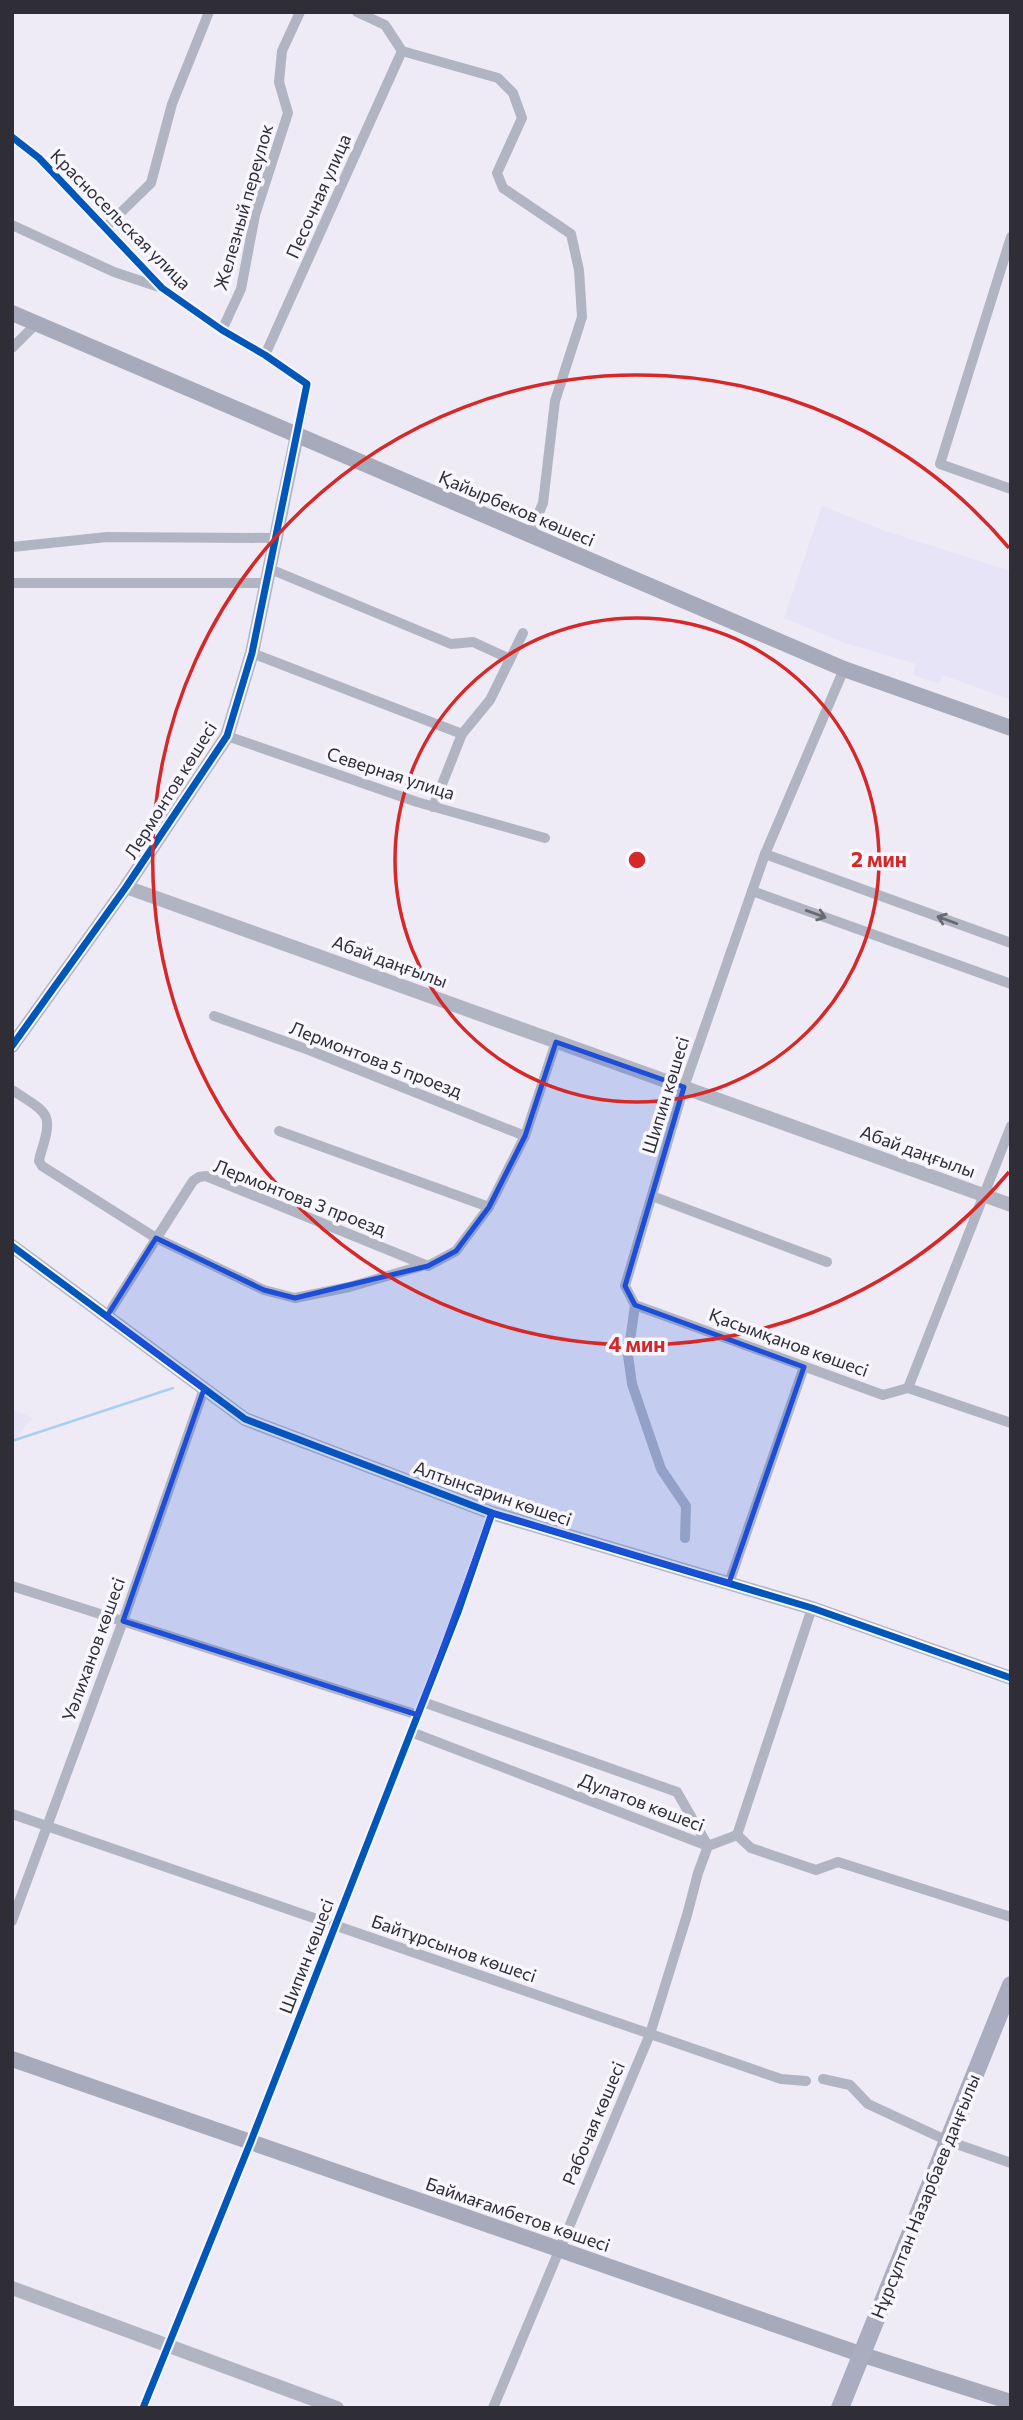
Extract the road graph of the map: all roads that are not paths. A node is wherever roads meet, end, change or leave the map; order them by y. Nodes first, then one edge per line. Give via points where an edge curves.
1 (209, 12) edge
2 (300, 12) edge
3 (357, 12) edge
4 (402, 51) junction
5 (12, 137) edge
6 (12, 226) edge
7 (105, 228) junction
8 (1011, 237) edge
9 (1007, 261) edge
10 (162, 288) junction
11 (12, 313) edge
12 (37, 323) junction
13 (222, 330) junction
14 (12, 348) edge
15 (265, 355) junction
16 (297, 435) junction
17 (1011, 489) edge
18 (530, 534) junction
19 (275, 538) junction
20 (12, 547) edge
21 (268, 576) junction
22 (12, 583) edge
23 (523, 633) dead end
24 (252, 653) junction
25 (510, 659) junction
26 (844, 668) junction
27 (1011, 728) edge
28 (462, 734) junction
29 (227, 736) junction
30 (433, 807) junction
31 (545, 838) dead end
32 (765, 854) junction
33 (126, 887) junction
34 (752, 891) junction
35 (1011, 943) edge
36 (1011, 984) edge
37 (214, 1016) dead end
38 (556, 1042) junction
39 (12, 1046) edge
40 (684, 1087) junction
41 (12, 1090) edge
42 (1011, 1126) edge
43 (279, 1131) dead end
44 (525, 1136) junction
45 (982, 1194) junction
46 (652, 1196) junction
47 (1011, 1205) edge
48 (489, 1207) junction
49 (156, 1238) junction
50 (12, 1246) edge
51 (827, 1262) dead end
52 (426, 1265) junction
53 (635, 1306) junction
54 (107, 1317) junction
55 (804, 1367) junction
56 (908, 1388) junction
57 (204, 1389) junction
58 (1011, 1423) edge
59 (492, 1513) junction
60 (685, 1538) dead end
61 (729, 1583) junction
62 (12, 1586) edge
63 (812, 1608) junction
64 (123, 1621) junction
65 (1011, 1678) edge
66 (423, 1702) junction
67 (418, 1715) junction
68 (411, 1732) junction
69 (12, 1814) edge
70 (47, 1826) junction
71 (732, 1837) junction
72 (711, 1845) junction
73 (1011, 1917) edge
74 (12, 1921) edge
75 (335, 1926) junction
76 (1011, 1985) edge
77 (650, 2034) junction
78 (12, 2059) edge
79 (824, 2079) dead end
80 (806, 2081) dead end
81 (251, 2141) junction
82 (948, 2141) junction
83 (1011, 2163) edge
84 (559, 2248) junction
85 (12, 2288) edge
86 (167, 2345) junction
87 (860, 2354) junction
88 (1011, 2402) edge
89 (143, 2408) edge
90 (337, 2408) edge
91 (493, 2408) edge
92 (840, 2408) edge

1 - 7 street via 172,104 151,183
2 - 13 street, Железный переулок via 282,51 279,82 288,113 255,215 241,289
3 - 4 street via 385,25
4 - 15 street, Песочная улица
4 - 18 street via 498,78 513,93 522,118 498,173 503,188 571,234 582,317 555,401 543,503
5 - 7 street, Красносельская улица
6 - 10 street via 114,272
7 - 10 street, Красносельская улица
8 - 9 street
9 - 17 street via 940,464
10 - 13 street, Красносельская улица
11 - 12 main road, Қайырбеков көшесі
12 - 14 street
12 - 16 main road, Қайырбеков көшесі
13 - 15 street, Красносельская улица
15 - 16 street, Красносельская улица via 307,384
16 - 18 main road, Қайырбеков көшесі
16 - 19 street, Лермонтов көшесі
18 - 26 main road, Қайырбеков көшесі
19 - 20 street via 107,537
19 - 21 street, Лермонтов көшесі
21 - 22 street
21 - 24 street, Лермонтов көшесі
21 - 25 street via 451,644 473,642
23 - 25 street
24 - 28 street
24 - 29 street, Лермонтов көшесі
25 - 28 street via 490,700
26 - 27 main road, Қайырбеков көшесі
26 - 32 street, Шипин көшесі
28 - 30 street
29 - 30 street, Северная улица
29 - 33 street, Лермонтов көшесі
30 - 31 street, Северная улица
32 - 34 street, Шипин көшесі
35 -> 32 street
33 - 38 street, Абай даңғылы
33 - 39 street, Лермонтов көшесі
34 -> 36 street
34 - 40 street, Шипин көшесі
37 - 44 street, Лермонтова 5 проезд
38 - 40 street, Абай даңғылы
38 - 44 street
40 - 45 street, Абай даңғылы
40 - 46 street, Шипин көшесі
41 - 49 street via 44,1111 49,1123 39,1161 42,1166
42 - 45 street
43 - 48 street
44 - 48 street
45 - 47 street, Абай даңғылы
45 - 56 street
46 - 51 street
46 - 53 street, Шипин көшесі via 625,1286
48 - 52 street via 456,1251
49 - 52 street via 264,1290 295,1298
49 - 52 street, Лермонтова 3 проезд via 193,1181 206,1176
49 - 54 street, Лермонтова 3 проезд
50 - 54 street, Алтынсарин көшесі
53 - 55 street, Қасымқанов көшесі
53 - 60 street, Шипин көшесі via 628,1355 632,1384 661,1469 686,1506
54 - 57 street, Алтынсарин көшесі
55 - 56 street, Қасымқанов көшесі via 883,1395
55 - 61 street
56 - 58 street, Қасымқанов көшесі
57 - 59 street, Алтынсарин көшесі via 245,1419
57 - 64 street, Уәлиханов көшесі
59 - 61 street, Алтынсарин көшесі
59 - 66 street, Шипин көшесі
61 - 63 street, Алтынсарин көшесі
62 - 64 street
63 - 65 street, Алтынсарин көшесі
63 - 71 street
64 - 67 street
64 - 70 street, Уәлиханов көшесі
66 - 67 street, Шипин көшесі
66 - 72 street, Дулатов көшесі via 677,1792
67 - 68 street, Шипин көшесі
68 - 72 street, Дулатов көшесі
68 - 75 street, Шипин көшесі
69 - 70 street, Байтұрсынов көшесі
70 - 74 street, Уәлиханов көшесі
70 - 75 street, Байтұрсынов көшесі
71 - 72 street
71 - 73 street via 816,1870 838,1862
72 - 77 street, Рабочая көшесі via 698,1873
75 - 77 street, Байтұрсынов көшесі
75 - 81 street, Шипин көшесі
76 - 82 main road, Нұрсұлтан Назарбаев даңғылы
77 - 80 street, Байтұрсынов көшесі via 781,2079
77 - 84 street, Рабочая көшесі
78 - 81 main road, Баймағамбетов көшесі
79 - 82 street via 850,2085 867,2104
81 - 84 main road, Баймағамбетов көшесі
81 - 86 street, Шипин көшесі
82 - 83 street
82 - 87 main road, Нұрсұлтан Назарбаев даңғылы
84 - 87 main road, Баймағамбетов көшесі
84 - 91 street, Рабочая көшесі
85 - 86 street
86 - 89 street, Шипин көшесі
86 - 90 street
87 - 88 main road, Баймағамбетов көшесі
87 - 92 main road, Нұрсұлтан Назарбаев даңғылы

